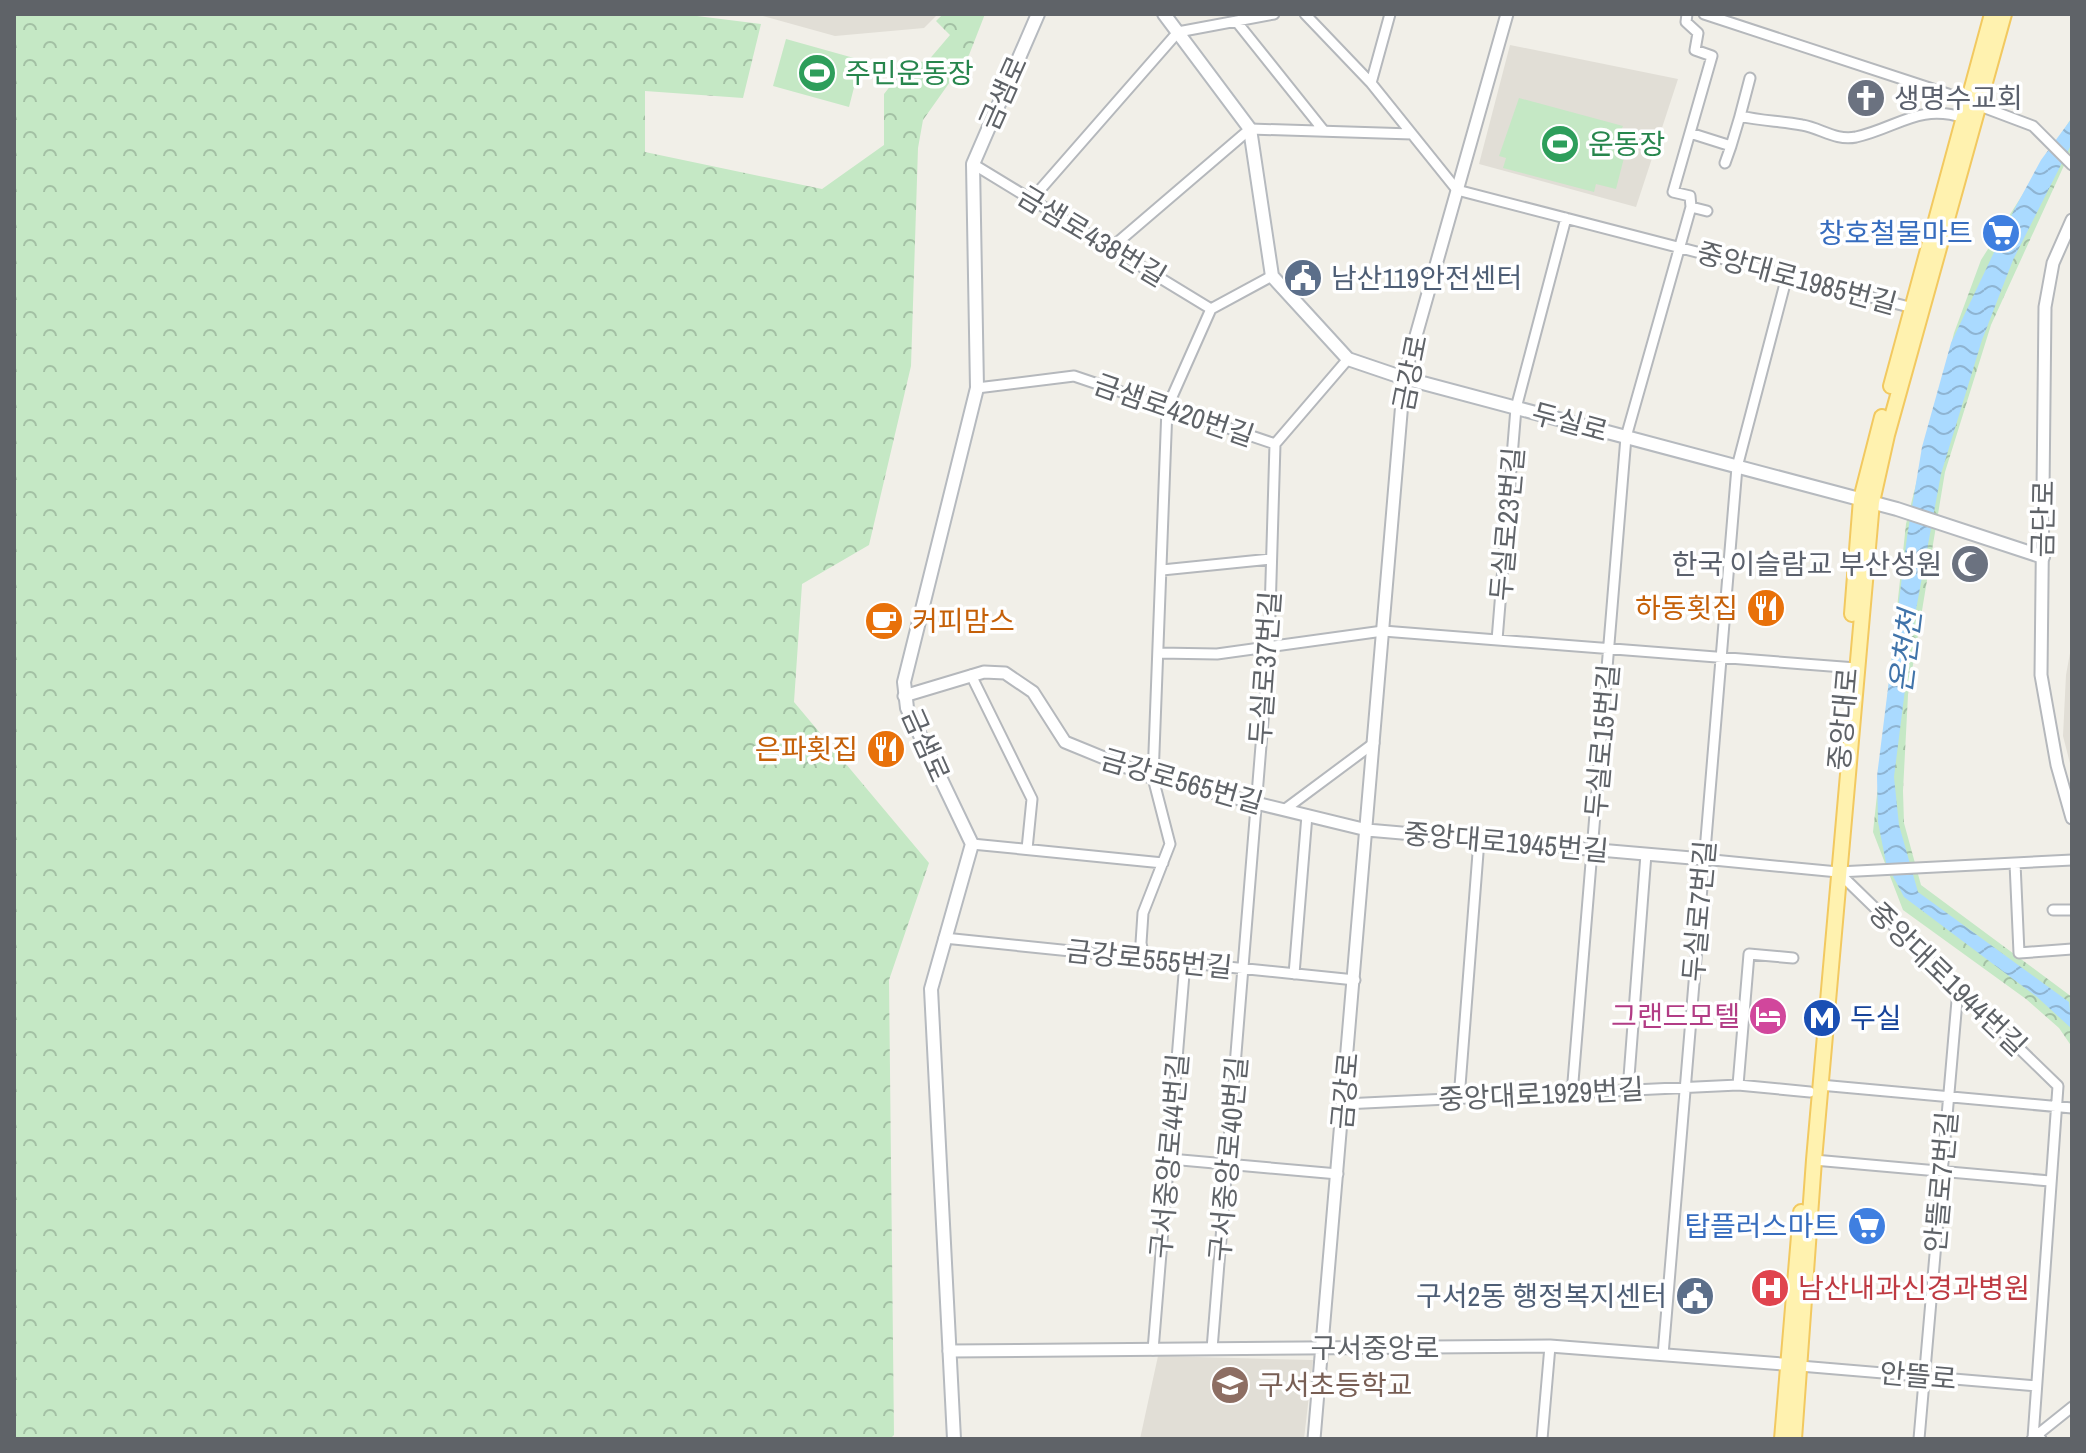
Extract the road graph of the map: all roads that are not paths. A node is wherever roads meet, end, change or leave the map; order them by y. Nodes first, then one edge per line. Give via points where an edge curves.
1 (1038, 14) edge
2 (1164, 14) edge
3 (1274, 14) edge
4 (1305, 14) edge
5 (1390, 14) edge
6 (1507, 14) edge
7 (1687, 14) edge
8 (1704, 14) edge
9 (1995, 15) edge
10 (1236, 21) junction
11 (1178, 32) junction
12 (1750, 78) dead end
13 (1371, 83) junction
14 (1973, 104) junction
15 (1740, 116) junction
16 (1964, 118) junction
17 (1250, 129) junction
18 (1324, 131) junction
19 (1690, 133) junction
20 (1412, 134) junction
21 (1731, 146) junction
22 (2068, 161) edge
23 (1725, 163) dead end
24 (973, 164) junction
25 (1457, 190) junction
26 (1031, 200) junction
27 (1691, 207) junction
28 (1707, 211) dead end
29 (1566, 218) junction
30 (2072, 220) edge
31 (1111, 248) junction
32 (1680, 248) junction
33 (1272, 276) junction
34 (1787, 276) junction
35 (1913, 308) junction
36 (1211, 309) junction
37 (1348, 359) junction
38 (1404, 378) junction
39 (977, 388) junction
40 (1167, 408) junction
41 (1516, 408) junction
42 (1626, 437) junction
43 (1275, 444) junction
44 (1737, 467) junction
45 (1866, 501) junction
46 (2043, 557) junction
47 (1271, 559) junction
48 (1162, 570) junction
49 (1383, 631) junction
50 (1497, 640) junction
51 (1269, 647) junction
52 (1610, 649) junction
53 (1159, 653) junction
54 (1719, 657) junction
55 (1852, 668) junction
56 (971, 675) junction
57 (904, 696) junction
58 (1374, 743) junction
59 (1153, 778) junction
60 (1255, 803) junction
61 (1284, 810) junction
62 (1307, 815) junction
63 (2072, 818) edge
64 (1367, 830) junction
65 (1479, 840) junction
66 (972, 844) junction
67 (1027, 849) junction
68 (1592, 850) junction
69 (1646, 854) junction
70 (1703, 859) junction
71 (2072, 860) edge
72 (1163, 863) junction
73 (2015, 863) junction
74 (1833, 871) junction
75 (2053, 910) dead end
76 (2072, 910) edge
77 (944, 938) junction
78 (2072, 949) edge
79 (1144, 958) junction
80 (1793, 958) dead end
81 (1185, 962) junction
82 (1243, 968) junction
83 (1294, 974) junction
84 (1355, 980) junction
85 (1958, 989) junction
86 (1738, 1085) junction
87 (1684, 1087) junction
88 (1815, 1089) junction
89 (1628, 1090) junction
90 (1572, 1094) junction
91 (1948, 1097) junction
92 (1459, 1099) junction
93 (1344, 1104) junction
94 (2057, 1107) junction
95 (2072, 1108) edge
96 (1170, 1159) junction
97 (1814, 1160) junction
98 (1228, 1164) junction
99 (1941, 1171) junction
100 (1338, 1174) junction
101 (2050, 1181) junction
102 (1550, 1346) junction
103 (1322, 1348) junction
104 (1212, 1349) junction
105 (1153, 1350) junction
106 (949, 1351) junction
107 (1663, 1355) junction
108 (1794, 1365) junction
109 (1923, 1376) junction
110 (2036, 1386) junction
111 (2072, 1407) edge
112 (954, 1439) edge
113 (1314, 1439) edge
114 (1542, 1439) edge
115 (1782, 1439) edge
116 (1794, 1439) edge
117 (1919, 1439) edge
118 (2035, 1439) edge

1 - 24 main road, 금샘로
2 - 11 main road
3 - 10 street
4 - 13 street
5 - 13 street
6 - 25 street, 금강로
7 - 19 street via 1686,22 1698,33 1695,50 1712,56
8 - 14 street
9 - 14 main road, 중앙대로
10 - 11 street
10 - 18 street
11 - 17 main road
11 - 26 street
12 - 15 street
13 - 20 street
14 - 16 main road, 중앙대로
14 - 22 street via 2033,126
14 - 45 main road, 중앙대로
15 - 16 street via 1805,125 1841,138 1941,110
15 - 21 street
16 - 35 main road, 중앙대로
17 - 18 street
17 - 31 street
17 - 33 main road
18 - 20 street
19 - 21 street
19 - 27 street, 중앙대로1985번길 via 1673,192 1690,196
20 - 25 street
21 - 23 street
24 - 26 street, 금샘로438번길
24 - 39 main road, 금샘로
25 - 29 street, 중앙대로1985번길
25 - 38 street, 금강로
26 - 31 street, 금샘로438번길
27 - 28 street
27 - 32 street, 중앙대로1985번길
29 - 32 street, 중앙대로1985번길
29 - 41 street, 두실로23번길
30 - 46 street, 금단로 via 2053,263 2045,307
31 - 36 street, 금샘로438번길
32 - 34 street, 중앙대로1985번길
32 - 42 street, 두실로15번길
33 - 36 street
33 - 37 main road, 두실로
34 - 35 street, 중앙대로1985번길
34 - 44 street, 두실로7번길
35 - 45 main road, 중앙대로
36 - 40 street
37 - 38 main road, 두실로
37 - 43 street
38 - 41 main road, 두실로
38 - 49 street, 금강로
39 - 40 street, 금샘로420번길 via 1074,376
39 - 57 main road, 금샘로
40 - 43 street, 금샘로420번길
40 - 48 street
41 - 42 main road, 두실로
41 - 50 street, 두실로23번길
42 - 44 main road, 두실로
42 - 52 street, 두실로15번길
43 - 47 street, 두실로37번길
44 - 45 main road, 두실로
44 - 54 street, 두실로7번길
45 - 46 main road, 두실로
45 - 55 main road, 중앙대로
46 - 63 street, 금단로 via 2041,675
47 - 48 street, 두실로37번길
47 - 51 street, 두실로37번길
48 - 53 street
49 - 50 street
49 - 51 street
49 - 58 street, 금강로
50 - 52 street
51 - 53 street via 1217,654
51 - 60 street, 두실로37번길
52 - 54 street
52 - 68 street, 두실로15번길
53 - 59 street
54 - 55 street
54 - 70 street, 두실로7번길
55 - 74 main road, 중앙대로
56 - 57 street, 금강로565번길
56 - 59 street, 금강로565번길 via 1005,673 1033,692 1065,742
56 - 67 street via 1032,799
57 - 66 main road, 금샘로
58 - 61 street
58 - 64 street, 금강로
59 - 60 street, 금강로565번길
59 - 72 street via 1168,831
60 - 61 street, 금강로565번길
60 - 82 street, 두실로37번길
61 - 62 street, 금강로565번길
62 - 64 street, 금강로565번길
62 - 83 street
64 - 65 street, 중앙대로1945번길
64 - 84 street, 금강로
65 - 68 street, 중앙대로1945번길
65 - 92 street
66 - 67 street
66 - 77 main road
67 - 72 street
68 - 69 street, 중앙대로1945번길
68 - 90 street, 두실로15번길
69 - 70 street, 중앙대로1945번길
69 - 89 street, 중앙대로1945번길
70 - 74 street, 중앙대로1945번길
70 - 87 street, 두실로7번길
71 - 73 street, 중앙대로1945번길
72 - 79 street via 1143,913
73 - 74 street, 중앙대로1945번길
73 - 78 street via 2019,953
74 - 85 street, 중앙대로1944번길
74 - 88 main road, 중앙대로
75 - 76 street
77 - 79 street, 금강로555번길
77 - 106 main road via 931,1004
79 - 81 street, 금강로555번길
80 - 86 street via 1749,954
81 - 82 street, 금강로555번길
81 - 96 street, 구서중앙로44번길
82 - 83 street, 금강로555번길
82 - 98 street, 구서중앙로40번길
83 - 84 street, 금강로555번길
84 - 93 street, 금강로
85 - 91 street, 안뜰로7번길
85 - 94 street, 중앙대로1944번길 via 2058,1086
86 - 87 street, 중앙대로1929번길
86 - 88 street, 중앙대로1929번길
87 - 89 street, 중앙대로1929번길
87 - 107 street, 두실로7번길
88 - 91 street, 중앙대로1929번길
88 - 97 main road, 중앙대로
88 - 108 main road, 중앙대로
89 - 90 street, 중앙대로1929번길
90 - 92 street, 중앙대로1929번길
91 - 94 street, 중앙대로1929번길
91 - 99 street, 안뜰로7번길
92 - 93 street, 중앙대로1929번길
93 - 100 street, 금강로
94 - 95 street, 중앙대로1929번길
94 - 101 street
96 - 98 street
96 - 105 street, 구서중앙로44번길
97 - 99 street
97 - 108 main road, 중앙대로
98 - 100 street
98 - 104 street, 구서중앙로40번길
99 - 101 street
99 - 109 street, 안뜰로7번길
100 - 103 street, 금강로
101 - 110 street
102 - 103 street, 구서중앙로
102 - 107 street, 구서중앙로
102 - 114 street
103 - 104 street, 구서중앙로
103 - 113 street, 금강로
104 - 105 street, 구서중앙로
105 - 106 street, 구서중앙로
106 - 112 main road
107 - 108 street, 구서중앙로
108 - 109 street, 안뜰로
108 - 115 main road, 중앙대로
108 - 116 main road, 중앙대로
109 - 110 street, 안뜰로
109 - 117 street, 안뜰로7번길
110 - 118 street
111 - 118 street

